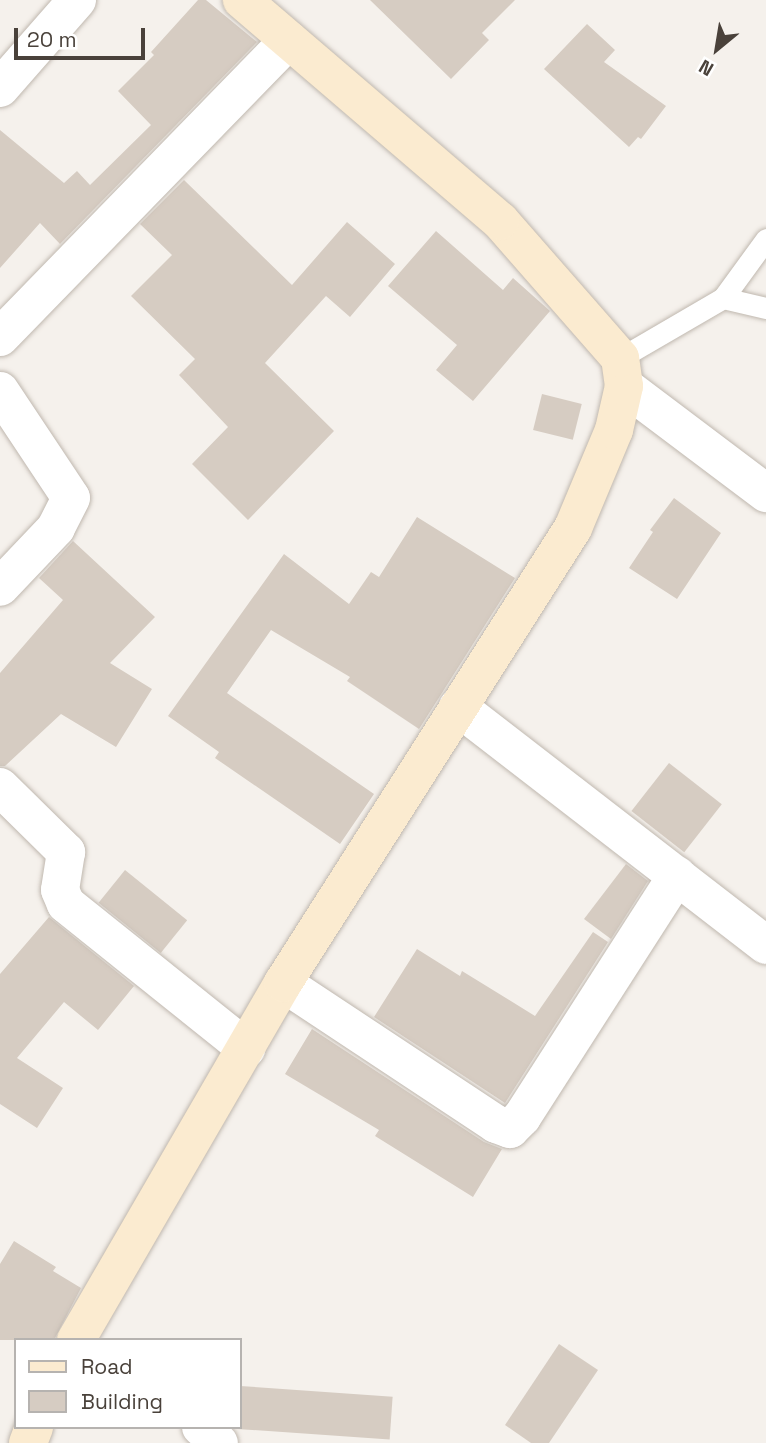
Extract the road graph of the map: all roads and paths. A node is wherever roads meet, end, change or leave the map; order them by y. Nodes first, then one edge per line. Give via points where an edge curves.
1 (77, 0) edge
2 (242, 0) edge
3 (289, 40) junction
4 (0, 88) edge
5 (766, 239) edge
6 (723, 298) junction
7 (766, 308) edge
8 (0, 338) edge
9 (622, 372) junction
10 (0, 391) edge
11 (766, 494) edge
12 (0, 587) edge
13 (458, 707) junction
14 (0, 788) edge
15 (677, 876) junction
16 (761, 931) edge
17 (283, 983) junction
18 (246, 1048) junction
19 (88, 1334) edge
20 (203, 1429) edge
21 (219, 1443) edge

1 - 4 street
2 - 3 main road
3 - 8 street
3 - 9 main road via 500,221
5 - 6 lane
6 - 7 lane
6 - 9 lane
9 - 11 street
9 - 13 main road via 614,430 573,528
10 - 12 street via 71,498 56,528
13 - 15 street
13 - 17 main road
14 - 18 street via 66,852 60,890 66,904
15 - 16 street
15 - 17 street via 510,1129
17 - 18 main road
18 - 19 main road
20 - 21 street

